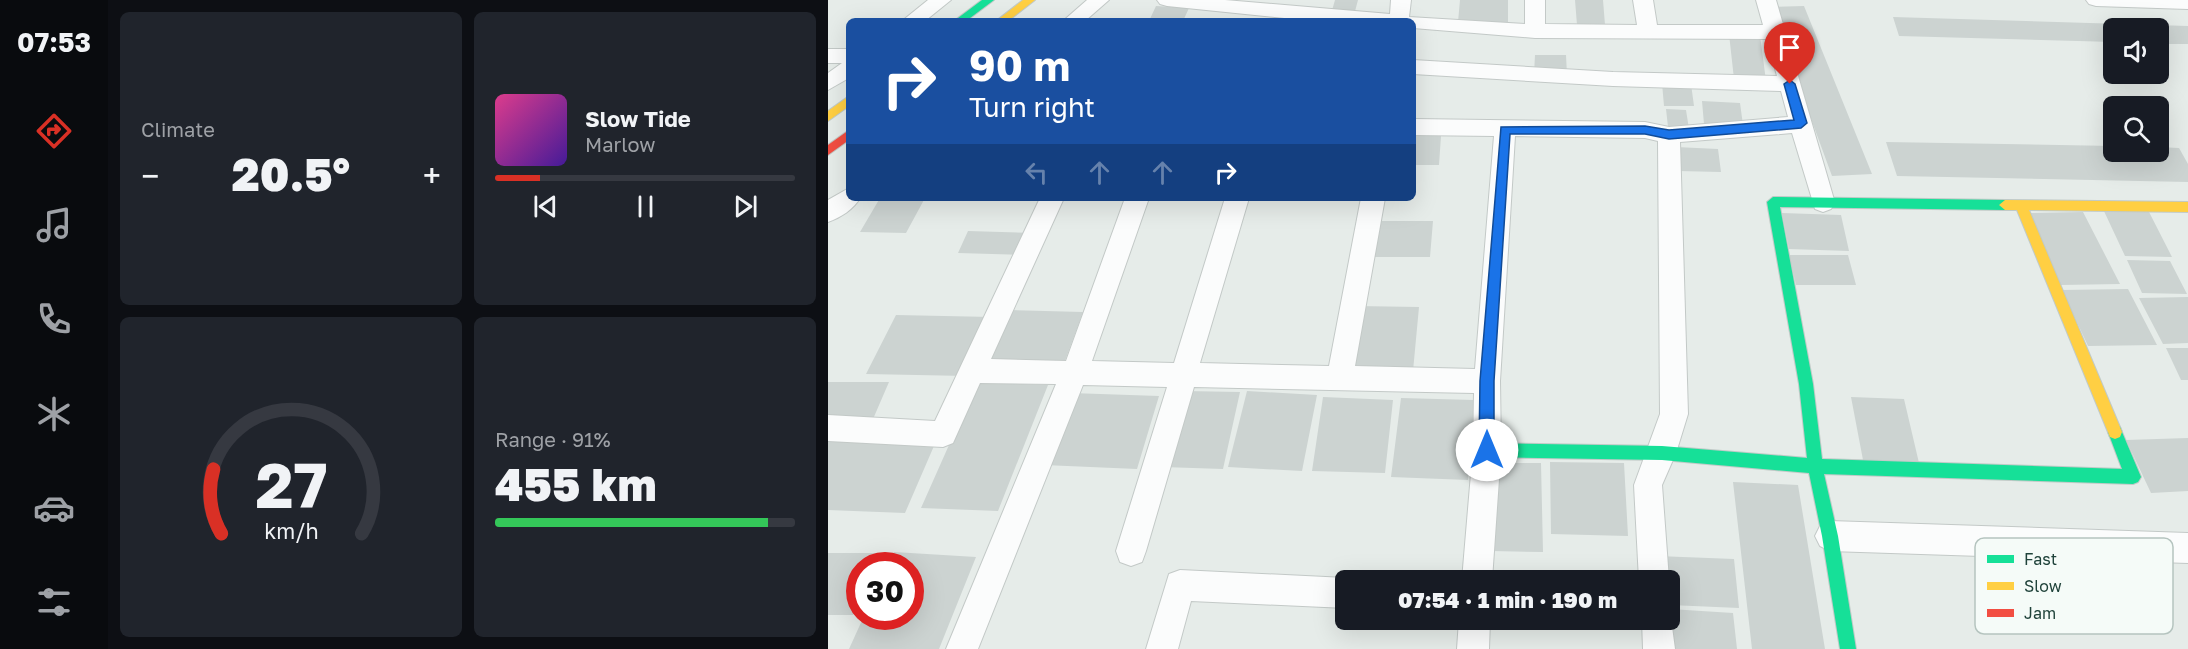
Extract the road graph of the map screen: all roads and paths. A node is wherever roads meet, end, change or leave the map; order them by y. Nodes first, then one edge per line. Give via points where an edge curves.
1 (941, 0) edge
2 (989, 0) edge
3 (1030, 0) edge
4 (1099, 0) edge
5 (1167, 0) edge
6 (1401, 0) edge
7 (1535, 0) edge
8 (1643, 0) edge
9 (1766, 0) edge
10 (2096, 0) edge
11 (2188, 3) edge
12 (916, 18) edge
13 (963, 18) edge
14 (1005, 18) edge
15 (1076, 18) edge
16 (1359, 18) edge
17 (1399, 18) edge
18 (1416, 22) edge
19 (1535, 31) junction
20 (1775, 32) junction
21 (1648, 33) junction
22 (828, 56) edge
23 (846, 56) edge
24 (1416, 67) edge
25 (846, 70) edge
26 (828, 83) edge
27 (1790, 84) junction
28 (846, 102) edge
29 (828, 117) edge
30 (1801, 123) junction
31 (1416, 127) edge
32 (1505, 130) junction
33 (1669, 135) junction
34 (846, 136) edge
35 (828, 151) edge
36 (846, 199) edge
37 (1051, 201) edge
38 (1136, 201) edge
39 (1236, 201) edge
40 (1372, 201) edge
41 (1823, 203) junction
42 (2021, 206) junction
43 (2188, 207) edge
44 (828, 213) edge
45 (974, 371) junction
46 (1074, 374) junction
47 (1183, 375) junction
48 (1340, 379) junction
49 (1487, 381) junction
50 (828, 428) edge
51 (1487, 450) junction
52 (1662, 453) junction
53 (1815, 466) junction
54 (1830, 536) junction
55 (1975, 541) edge
56 (2173, 547) edge
57 (2188, 548) edge
58 (1131, 551) dead end
59 (1478, 570) edge
60 (1653, 570) edge
61 (1335, 592) edge
62 (1474, 630) edge
63 (1658, 630) edge
64 (962, 649) edge
65 (1162, 649) edge
66 (1473, 649) edge
67 (1659, 649) edge
68 (1848, 649) edge

1 - 12 street
2 - 13 street
3 - 14 street
4 - 15 street
5 - 16 street
6 - 17 street
7 - 19 street
8 - 21 street
9 - 20 street
10 - 11 street
18 - 19 street
19 - 21 street
20 - 21 street
20 - 27 street
22 - 23 street
24 - 27 street via 1612,79
25 - 26 street
27 - 30 street
28 - 29 street
30 - 33 street
30 - 41 street
31 - 32 street
32 - 33 street via 1645,130
32 - 49 street
33 - 52 street via 1674,414
34 - 35 street
36 - 44 street
37 - 45 street
38 - 46 street
39 - 47 street
40 - 48 street
41 - 42 street
41 - 53 street via 1773,202 1806,384
42 - 43 street
42 - 53 street via 2133,477
45 - 46 street
45 - 50 street via 943,434
46 - 47 street
46 - 64 street
47 - 48 street
47 - 58 street
48 - 49 street
49 - 51 street
51 - 52 street
51 - 59 street
52 - 53 street
52 - 60 street via 1648,485
53 - 54 street
54 - 55 street
54 - 68 street
56 - 57 street
61 - 65 street via 1180,585
62 - 66 street
63 - 67 street

